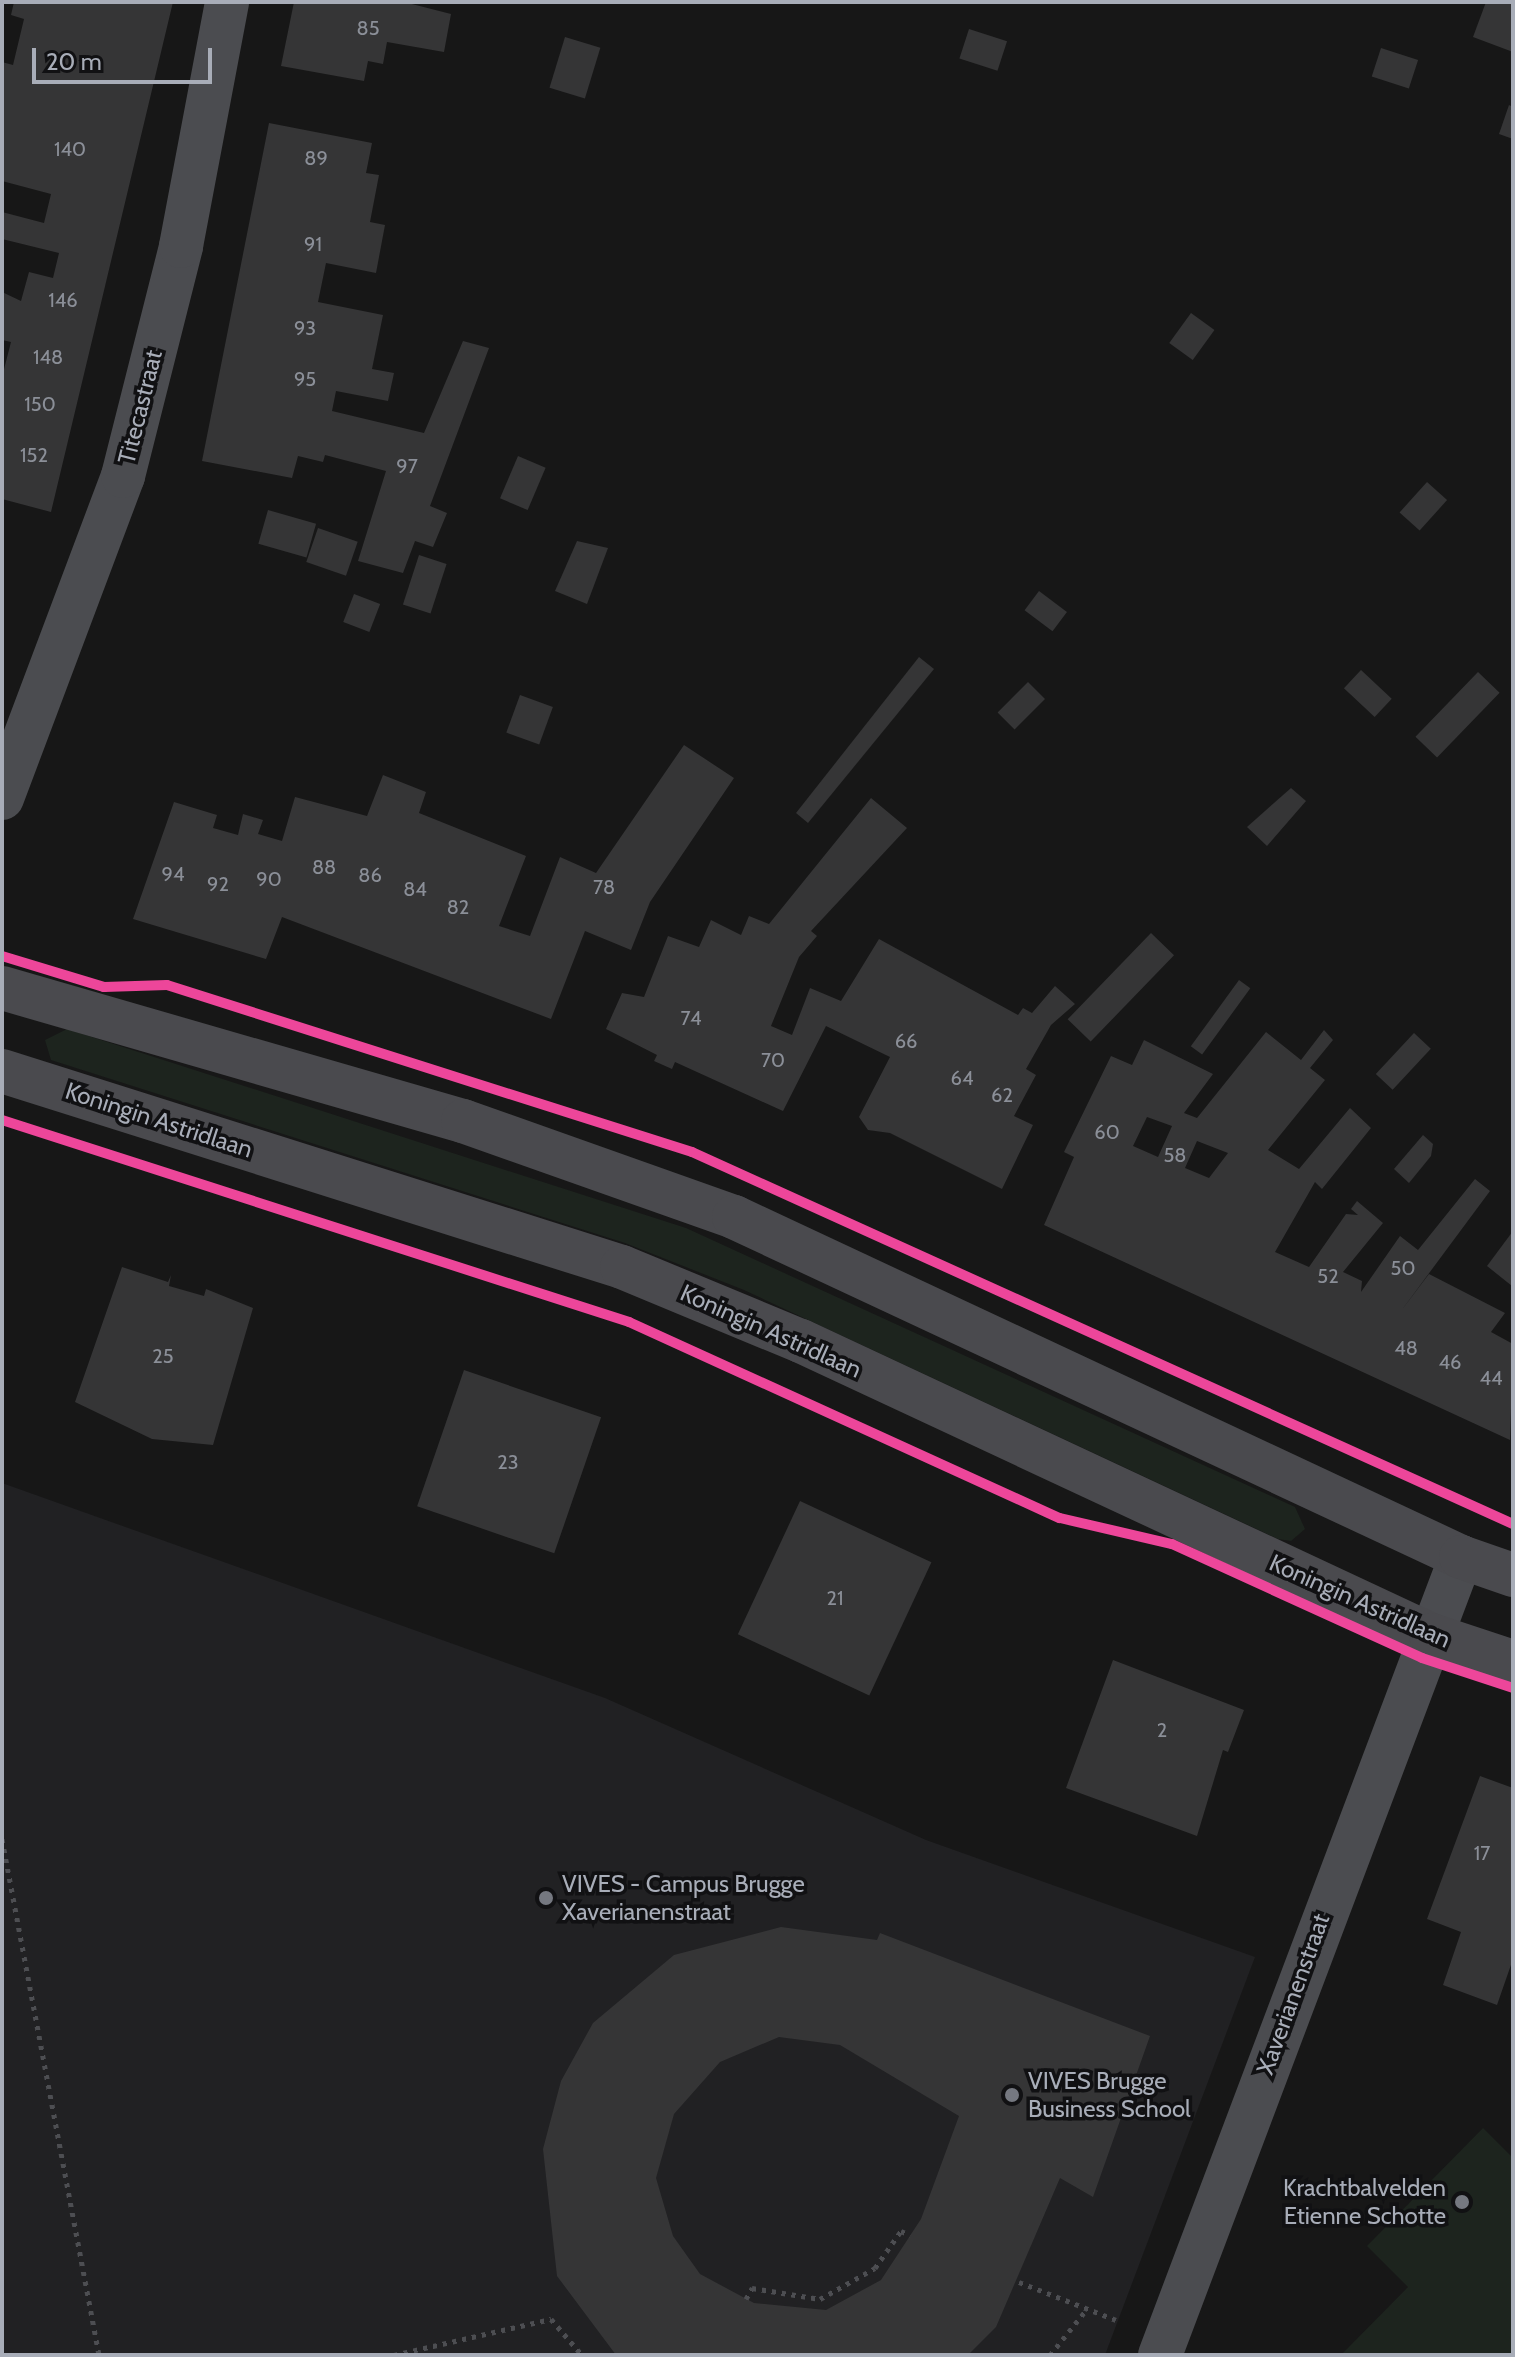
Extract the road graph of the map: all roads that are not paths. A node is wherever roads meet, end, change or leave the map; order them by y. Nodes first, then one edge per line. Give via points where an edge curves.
1 (227, 2) edge
2 (2, 798) edge
3 (2, 988) edge
4 (2, 1071) edge
5 (1461, 1557) junction
6 (1513, 1575) edge
7 (1431, 1635) junction
8 (1513, 1662) edge
9 (1163, 2347) edge

1 - 2 street, Titecastraat via 181,246 123,476
3 - 5 main road via 463,1121 734,1217
4 - 7 main road, Koningin Astridlaan via 622,1267 801,1341
5 - 6 main road
5 - 7 street, Xaverianenstraat
7 - 8 main road, Koningin Astridlaan
7 - 9 street, Xaverianenstraat

